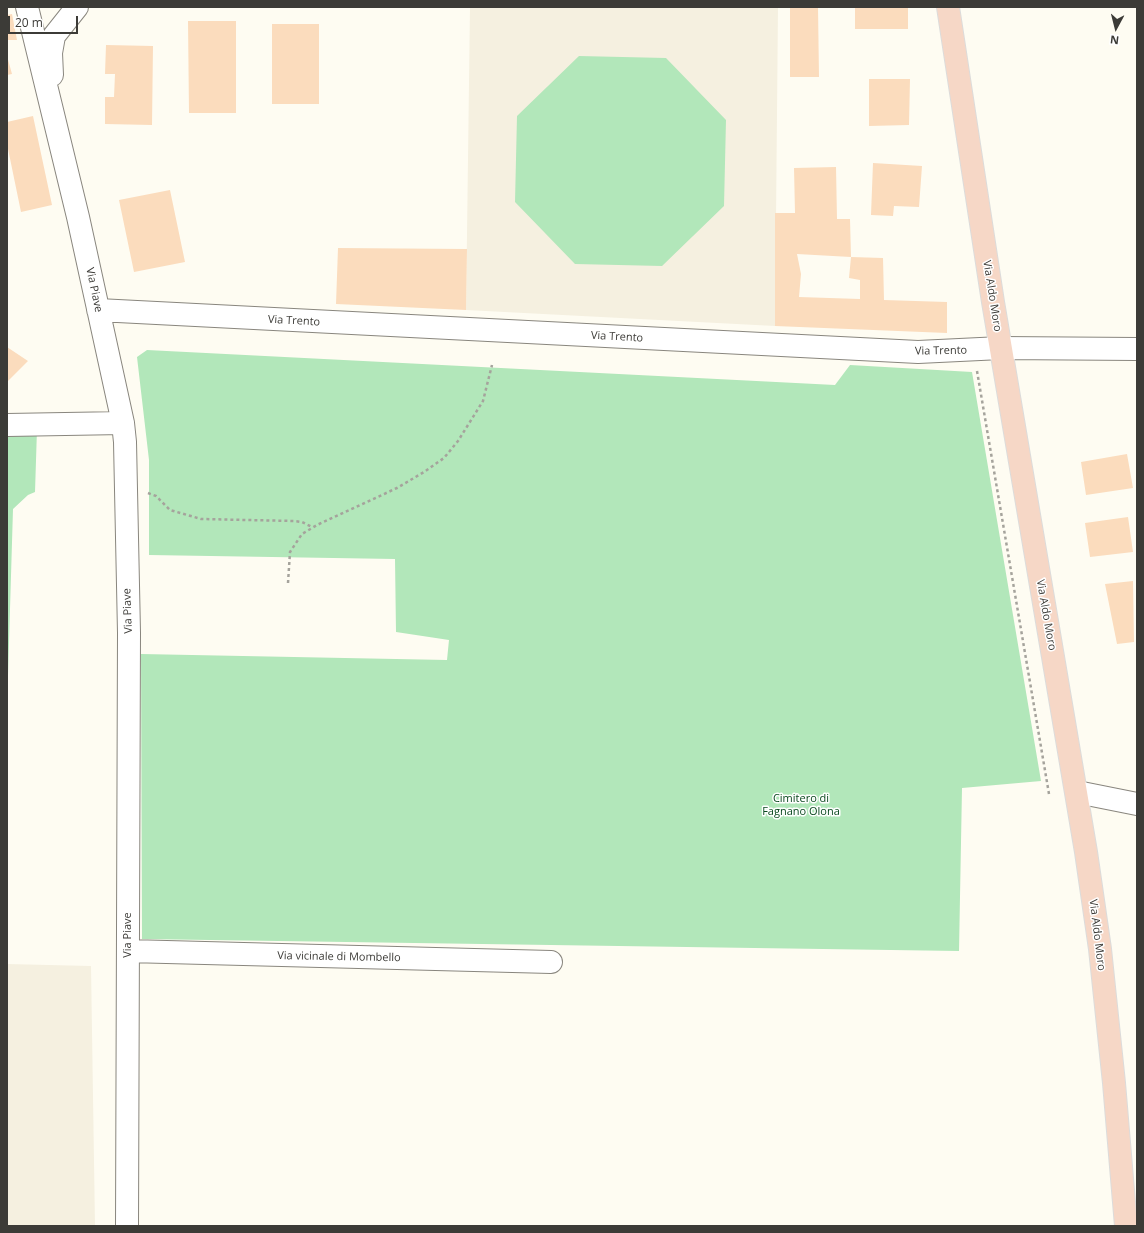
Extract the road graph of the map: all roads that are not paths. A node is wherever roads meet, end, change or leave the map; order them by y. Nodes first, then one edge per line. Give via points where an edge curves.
1 (27, 7) edge
2 (77, 7) edge
3 (948, 7) edge
4 (76, 208) junction
5 (98, 310) junction
6 (1001, 348) junction
7 (1137, 349) edge
8 (123, 423) junction
9 (7, 425) edge
10 (1077, 792) junction
11 (1137, 804) edge
12 (128, 952) junction
13 (551, 962) dead end
14 (127, 1226) edge
15 (1126, 1226) edge

1 - 4 street, Via Piave
2 - 4 street via 54,36 50,53 55,91 78,191
3 - 6 main road, Via Aldo Moro
4 - 5 street, Via Piave
5 - 6 street, Via Trento via 918,352
5 - 8 street, Via Piave
6 - 7 street, Via Trento
6 - 10 main road, Via Aldo Moro
8 - 9 street
8 - 12 street, Via Piave via 126,454 129,633
10 - 11 street
10 - 15 main road, Via Aldo Moro via 1101,957
12 - 13 street, Via vicinale di Mombello
12 - 14 street, Via Piave

